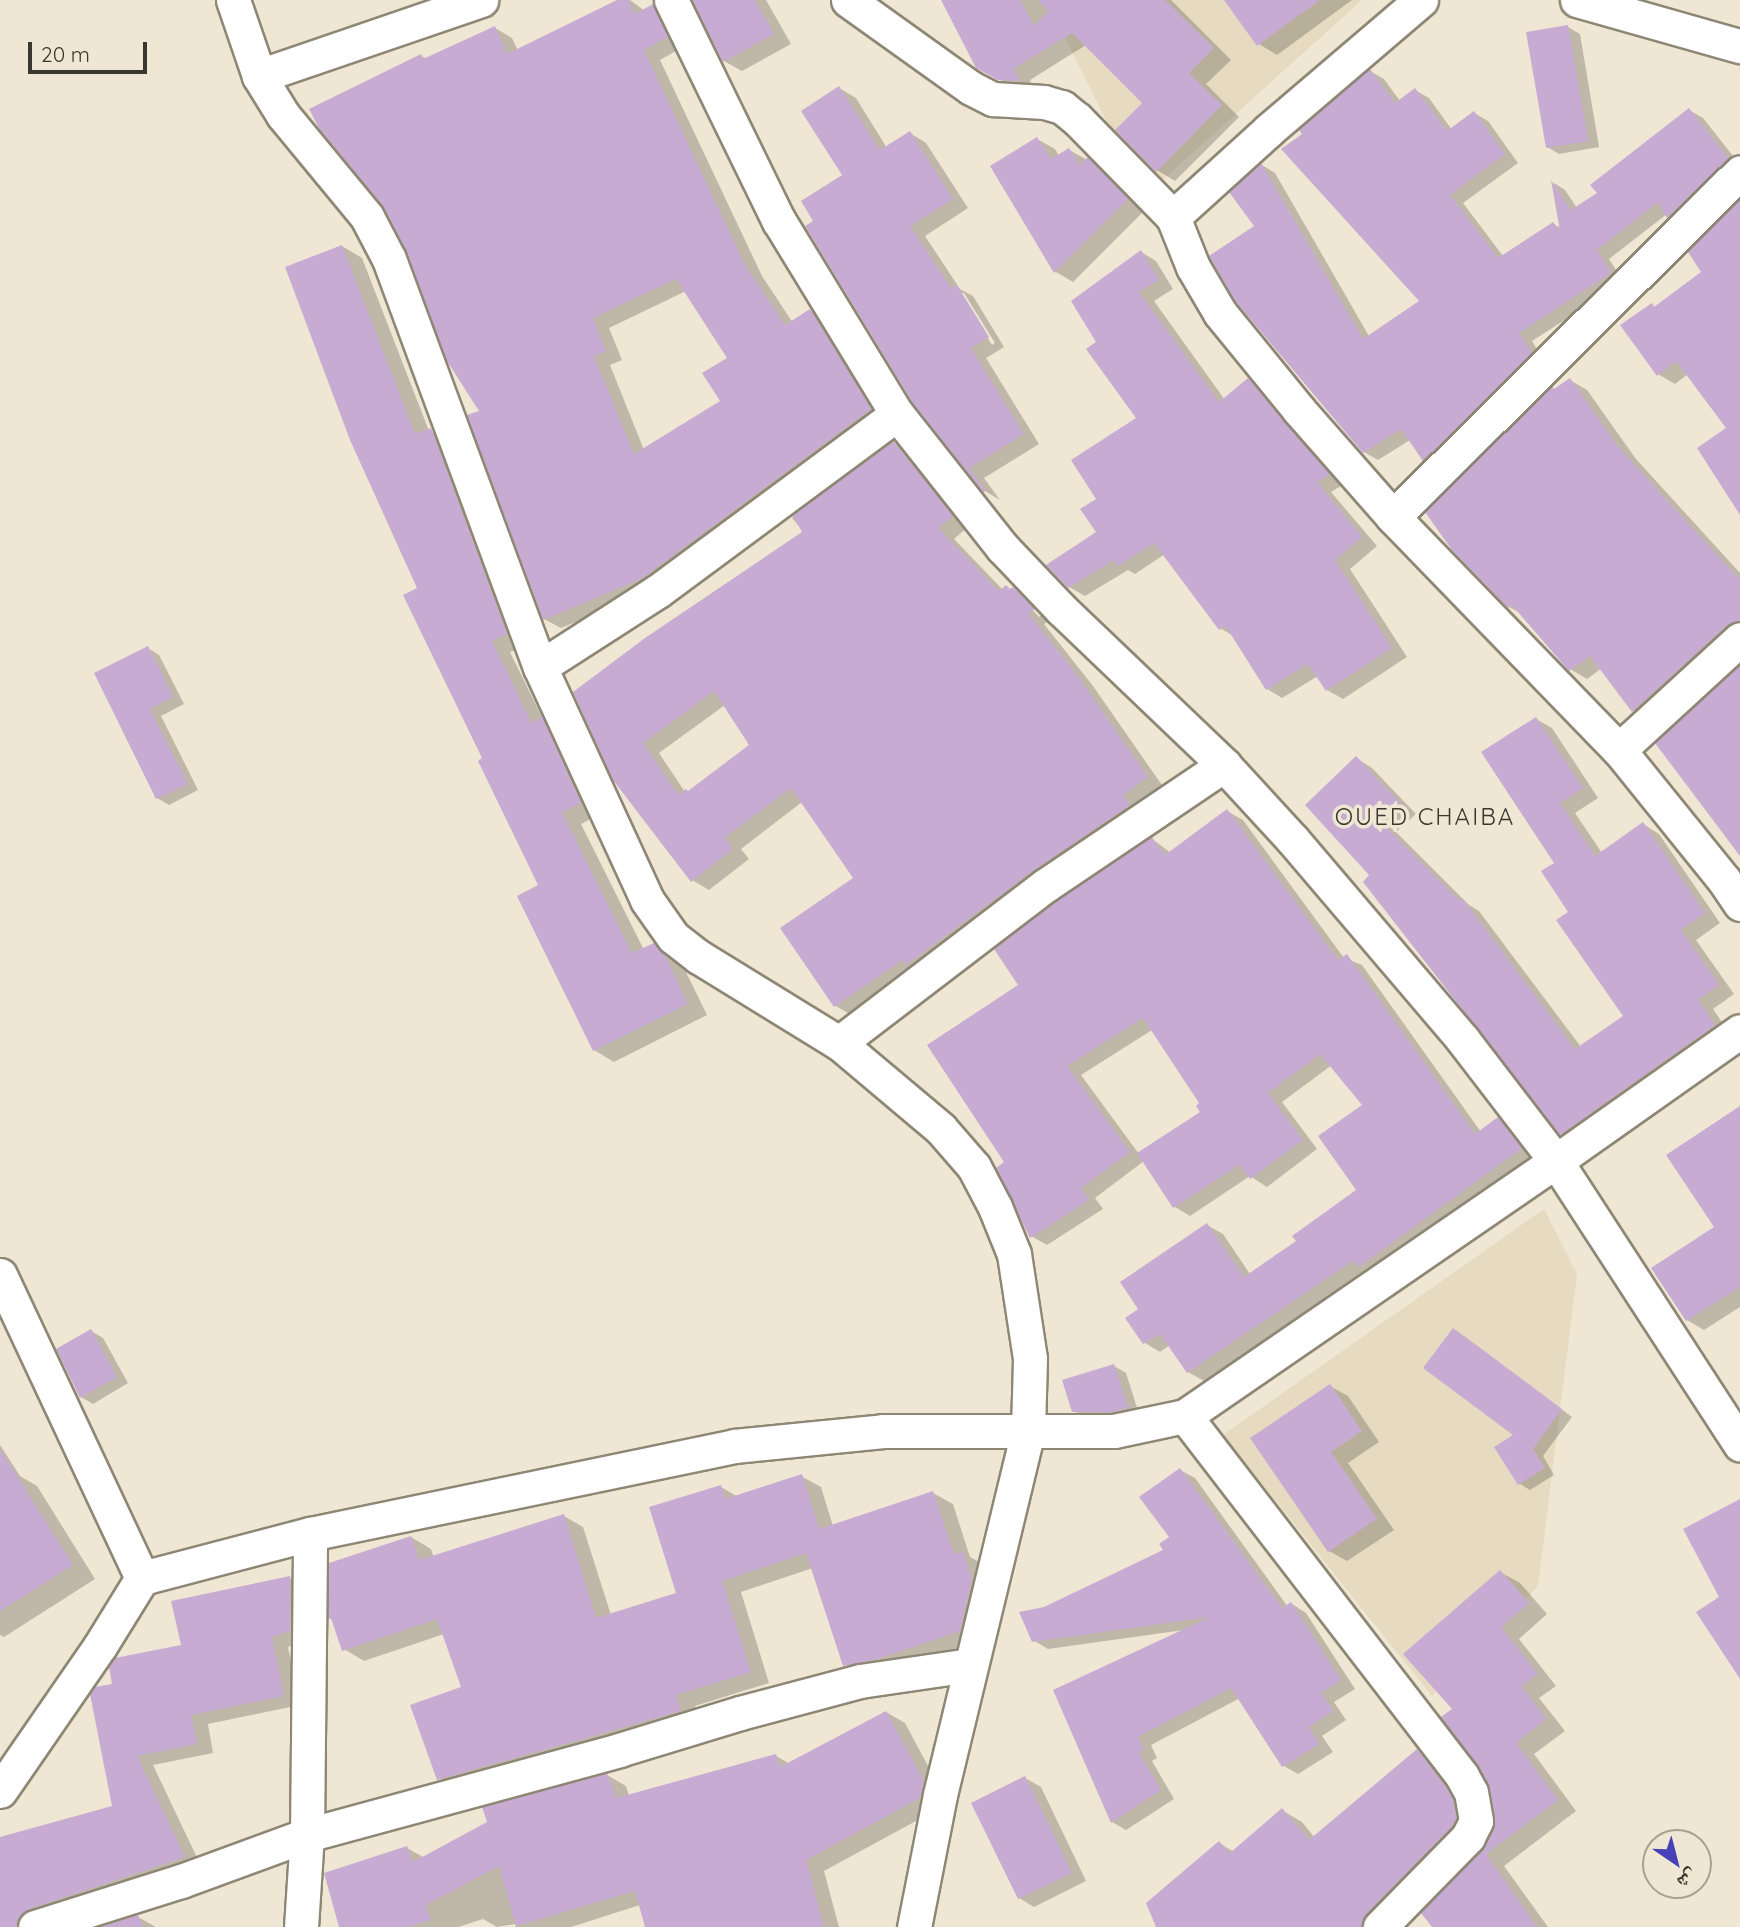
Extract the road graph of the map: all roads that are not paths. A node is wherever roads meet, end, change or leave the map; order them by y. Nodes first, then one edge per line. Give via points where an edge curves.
1 (233, 0) edge
2 (481, 0) edge
3 (671, 0) edge
4 (848, 0) edge
5 (1421, 0) edge
6 (1577, 0) edge
7 (1740, 46) edge
8 (259, 76) junction
9 (1740, 173) edge
10 (1172, 217) junction
11 (897, 414) junction
12 (1393, 517) junction
13 (1740, 639) edge
14 (540, 667) junction
15 (1619, 750) junction
16 (1224, 765) junction
17 (1740, 904) edge
18 (1740, 1031) edge
19 (839, 1043) junction
20 (1556, 1161) junction
21 (0, 1275) edge
22 (1185, 1416) junction
23 (1028, 1431) junction
24 (1740, 1444) edge
25 (310, 1534) junction
26 (142, 1578) junction
27 (970, 1665) junction
28 (0, 1791) edge
29 (307, 1835) junction
30 (35, 1927) edge
31 (301, 1927) edge
32 (914, 1927) edge
33 (1380, 1927) edge

1 - 8 street
2 - 8 street
3 - 11 street via 779,221
4 - 10 street via 993,99 1062,107
5 - 10 street
6 - 7 street
8 - 14 street via 283,115 367,217 389,259
9 - 12 street
10 - 12 street via 1193,267 1220,313
11 - 14 street via 669,583
11 - 16 street via 1003,548
12 - 15 street
13 - 15 street
14 - 19 street via 624,854 647,900 673,937
15 - 17 street
16 - 19 street via 1046,885
16 - 20 street via 1446,1020
18 - 20 street
19 - 23 street via 941,1129 974,1167 995,1207 1014,1254 1022,1303 1030,1359
20 - 22 street
20 - 24 street
21 - 26 street
22 - 23 street via 1114,1431
22 - 33 street via 1471,1792 1476,1821 1468,1837
23 - 25 street via 883,1431 734,1446
23 - 27 street
25 - 26 street
25 - 29 street
26 - 28 street
27 - 29 street via 860,1681
27 - 32 street
29 - 30 street
29 - 31 street

